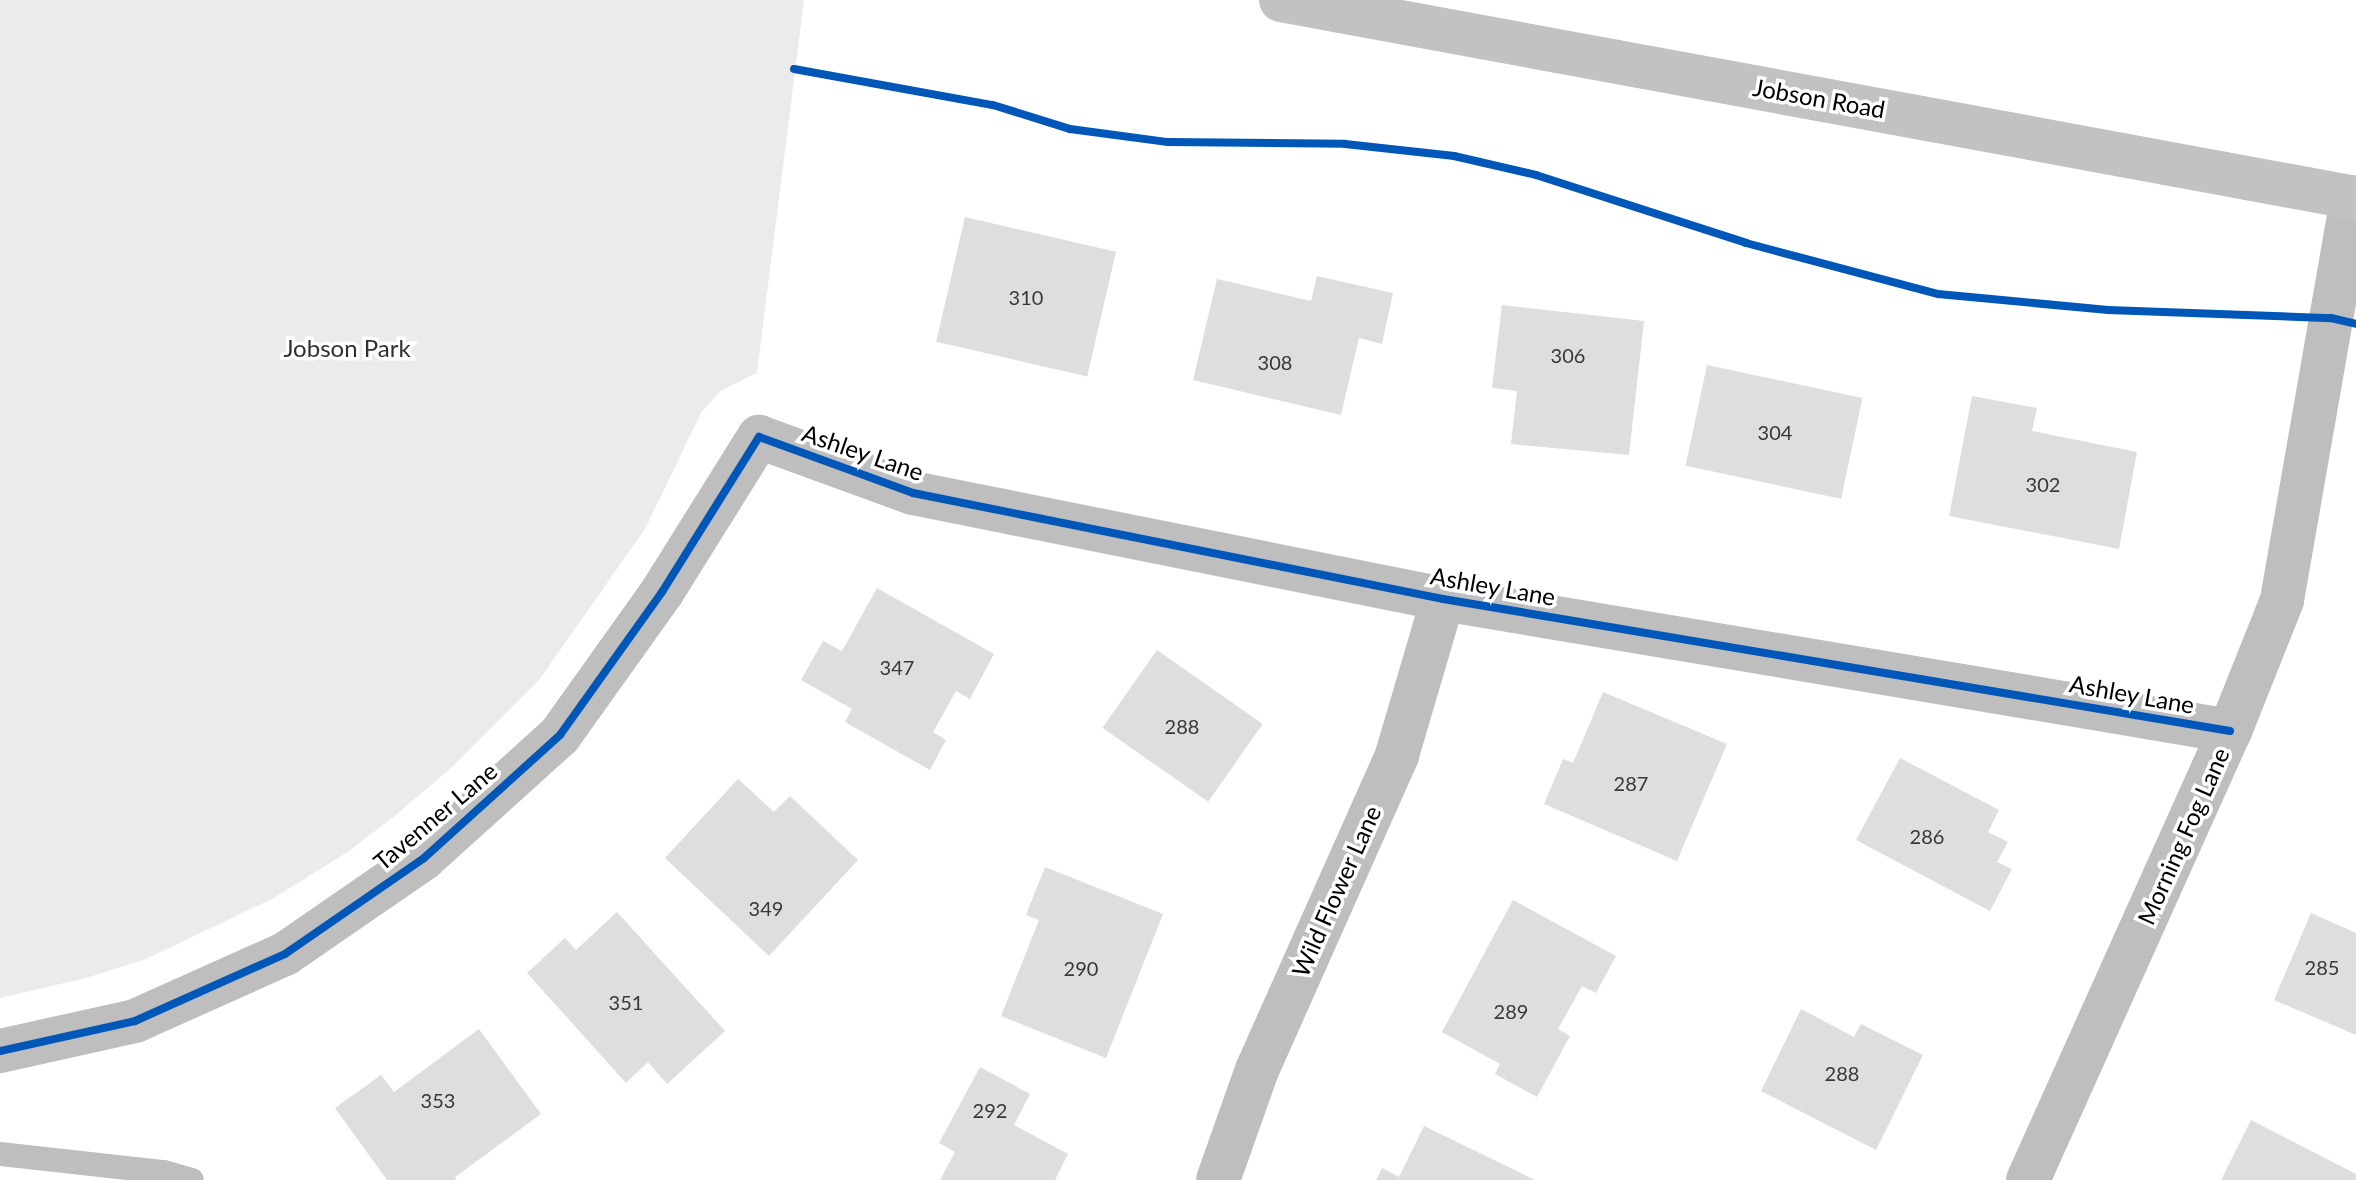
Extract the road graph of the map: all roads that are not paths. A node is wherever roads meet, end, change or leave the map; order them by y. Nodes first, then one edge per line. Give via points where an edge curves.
1 (1281, 0) edge
2 (2354, 197) edge
3 (759, 437) joint
4 (1443, 599) junction
5 (2230, 731) junction
6 (0, 1051) edge
7 (0, 1154) edge
8 (192, 1180) edge
9 (1218, 1180) edge
10 (2028, 1180) edge

1 - 2 street, Jobson Road
2 - 5 street, Morning Fog Lane via 2282,600
3 - 4 street, Ashley Lane via 913,493
3 - 6 street, Tavenner Lane via 662,592 560,735 424,858 285,954 135,1021
4 - 5 street, Ashley Lane
4 - 9 street, Wild Flower Lane via 1397,755 1257,1070
5 - 10 street, Morning Fog Lane
7 - 8 lane via 164,1172

